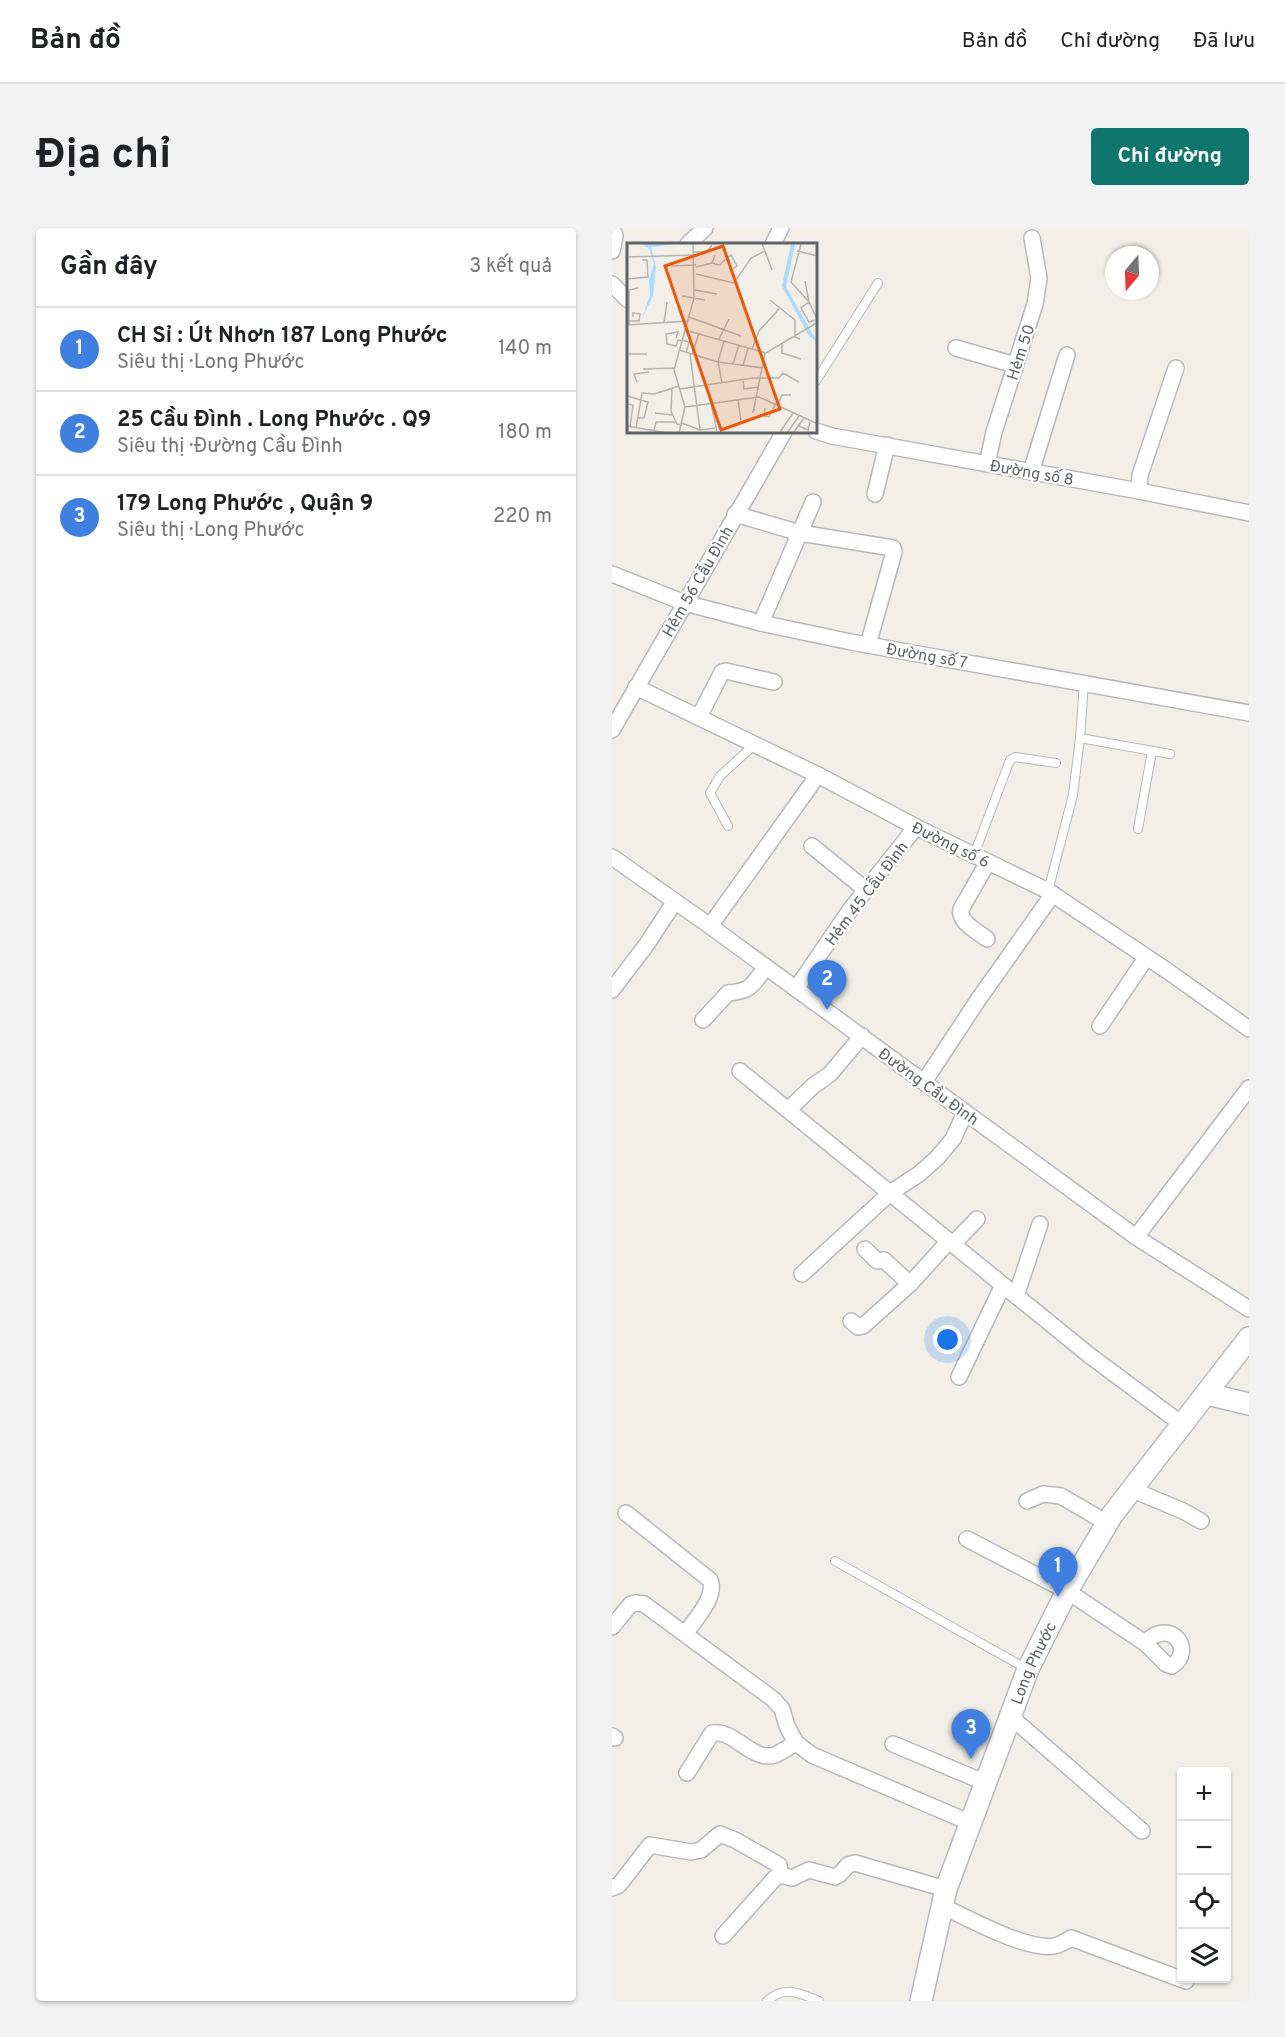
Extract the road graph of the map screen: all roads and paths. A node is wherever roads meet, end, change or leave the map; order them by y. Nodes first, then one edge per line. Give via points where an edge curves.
1 (705, 228) edge
2 (781, 228) edge
3 (614, 229) edge
4 (1032, 238) dead end
5 (689, 243) edge
6 (774, 243) edge
7 (612, 250) edge
8 (612, 284) edge
9 (878, 284) dead end
10 (627, 299) edge
11 (956, 348) dead end
12 (1067, 355) dead end
13 (1016, 365) junction
14 (1176, 368) dead end
15 (818, 378) edge
16 (818, 431) edge
17 (783, 434) edge
18 (887, 446) junction
19 (987, 464) junction
20 (1031, 472) junction
21 (1139, 491) junction
22 (875, 494) dead end
23 (813, 502) dead end
24 (1249, 513) edge
25 (735, 514) junction
26 (800, 533) junction
27 (612, 574) edge
28 (685, 603) junction
29 (761, 623) junction
30 (868, 645) junction
31 (774, 682) dead end
32 (1084, 683) junction
33 (636, 687) junction
34 (1249, 713) edge
35 (699, 717) junction
36 (612, 730) edge
37 (1080, 738) junction
38 (755, 744) junction
39 (1152, 751) junction
40 (1170, 754) dead end
41 (1056, 763) dead end
42 (818, 775) junction
43 (728, 826) dead end
44 (916, 827) junction
45 (1138, 829) dead end
46 (812, 846) dead end
47 (612, 857) edge
48 (981, 858) junction
49 (866, 890) junction
50 (1051, 892) junction
51 (675, 901) junction
52 (710, 926) junction
53 (987, 939) dead end
54 (1146, 958) junction
55 (766, 967) junction
56 (796, 989) junction
57 (612, 990) edge
58 (703, 1020) dead end
59 (1100, 1026) dead end
60 (1249, 1029) edge
61 (862, 1036) junction
62 (740, 1071) dead end
63 (924, 1082) junction
64 (1249, 1088) edge
65 (788, 1110) junction
66 (965, 1113) junction
67 (890, 1193) junction
68 (977, 1219) dead end
69 (1040, 1224) dead end
70 (1136, 1237) junction
71 (951, 1243) junction
72 (865, 1249) dead end
73 (802, 1274) dead end
74 (910, 1284) junction
75 (1003, 1285) junction
76 (1016, 1296) junction
77 (1249, 1309) edge
78 (851, 1321) dead end
79 (1249, 1338) edge
80 (959, 1377) dead end
81 (1208, 1394) junction
82 (1249, 1404) edge
83 (1183, 1425) junction
84 (1133, 1490) junction
85 (1027, 1501) dead end
86 (626, 1513) dead end
87 (1201, 1521) dead end
88 (1107, 1523) junction
89 (967, 1539) dead end
90 (835, 1561) dead end
91 (1067, 1591) junction
92 (612, 1628) edge
93 (686, 1633) junction
94 (1145, 1643) dead end
95 (1028, 1670) junction
96 (1011, 1717) junction
97 (796, 1743) junction
98 (894, 1744) dead end
99 (687, 1773) dead end
100 (986, 1783) junction
101 (971, 1823) junction
102 (1142, 1832) dead end
103 (781, 1875) junction
104 (612, 1888) edge
105 (944, 1897) junction
106 (723, 1936) dead end
107 (1177, 1979) edge
108 (767, 2001) edge
109 (819, 2001) edge
110 (921, 2001) edge

1 - 5 street
2 - 6 street
3 - 7 street
4 - 13 street, Hẻm 50 via 1038,287
8 - 10 street
9 - 15 lane
11 - 13 street
12 - 20 street
13 - 19 street, Hẻm 50
14 - 21 street via 1140,475
16 - 18 street, Đường số 8
17 - 25 street, Hẻm 56 Cẫu Đình
18 - 19 street, Đường số 8
18 - 22 street
19 - 20 street, Đường số 8
20 - 21 street, Đường số 8
21 - 24 street, Đường số 8
23 - 26 street
25 - 26 street
25 - 28 street, Hẻm 56 Cẫu Đình
26 - 29 street
26 - 30 street via 893,548
27 - 28 street, Đường số 7
28 - 29 street, Đường số 7
28 - 33 street, Hẻm 56 Cẫu Đình
29 - 30 street, Đường số 7
30 - 32 street, Đường số 7
31 - 35 street via 726,670
32 - 34 street, Đường số 7
32 - 37 lane
33 - 35 street, Đường số 6
33 - 36 street, Hẻm 56 Cẫu Đình
35 - 38 street, Đường số 6
37 - 39 lane
37 - 50 lane via 1073,795
38 - 42 street, Đường số 6
38 - 43 lane via 720,776 710,793
39 - 40 lane
39 - 45 lane
41 - 48 lane via 1015,757 1010,760
42 - 44 street, Đường số 6
42 - 52 street
44 - 48 street, Đường số 6
44 - 49 street, Hẻm 45 Cẫu Đình
46 - 49 street
47 - 51 street, Đường Cầu Đình
48 - 50 street, Đường số 6
48 - 53 street via 960,915
49 - 56 street, Hẻm 45 Cẫu Đình
50 - 54 street, Đường số 6
50 - 63 street
51 - 52 street, Đường Cầu Đình
51 - 57 street
52 - 55 street, Đường Cầu Đình
54 - 59 street
54 - 60 street, Đường số 6
55 - 56 street, Đường Cầu Đình
55 - 58 street via 750,988 728,993
56 - 61 street, Đường Cầu Đình
61 - 63 street, Đường Cầu Đình
61 - 65 street via 830,1074
62 - 65 street
63 - 66 street, Đường Cầu Đình
64 - 70 street
65 - 67 street
66 - 67 street via 953,1139 937,1158
66 - 70 street, Đường Cầu Đình
67 - 71 street
67 - 73 street
68 - 71 street
69 - 76 street
70 - 77 street, Đường Cầu Đình
71 - 74 street
71 - 75 street
72 - 74 street
74 - 78 street via 863,1326
75 - 76 street
75 - 80 street
76 - 83 street
79 - 81 street, Long Phước
81 - 82 street
81 - 83 street, Long Phước
83 - 84 street, Long Phước
84 - 87 street
84 - 88 street, Long Phước
85 - 88 street via 1043,1494 1061,1496
86 - 93 street via 710,1580 710,1595
88 - 91 street, Long Phước
89 - 91 street
90 - 95 lane
91 - 94 street
91 - 95 street, Long Phước
92 - 93 street via 636,1603 644,1604
93 - 97 street via 773,1699 782,1709
95 - 96 street, Long Phước
96 - 100 street, Long Phước
96 - 102 street
97 - 99 street via 773,1755 762,1755 722,1733 712,1734
97 - 101 street via 812,1755
98 - 100 street
100 - 101 street, Long Phước
101 - 105 street, Long Phước
103 - 104 street via 779,1865 720,1834 701,1850 691,1852 650,1845 619,1885
103 - 105 street via 792,1878 809,1870 835,1877 855,1863
103 - 106 street
105 - 107 street via 1011,1937 1052,1947 1071,1938
105 - 110 street, Long Phước
108 - 109 lane via 788,1991

